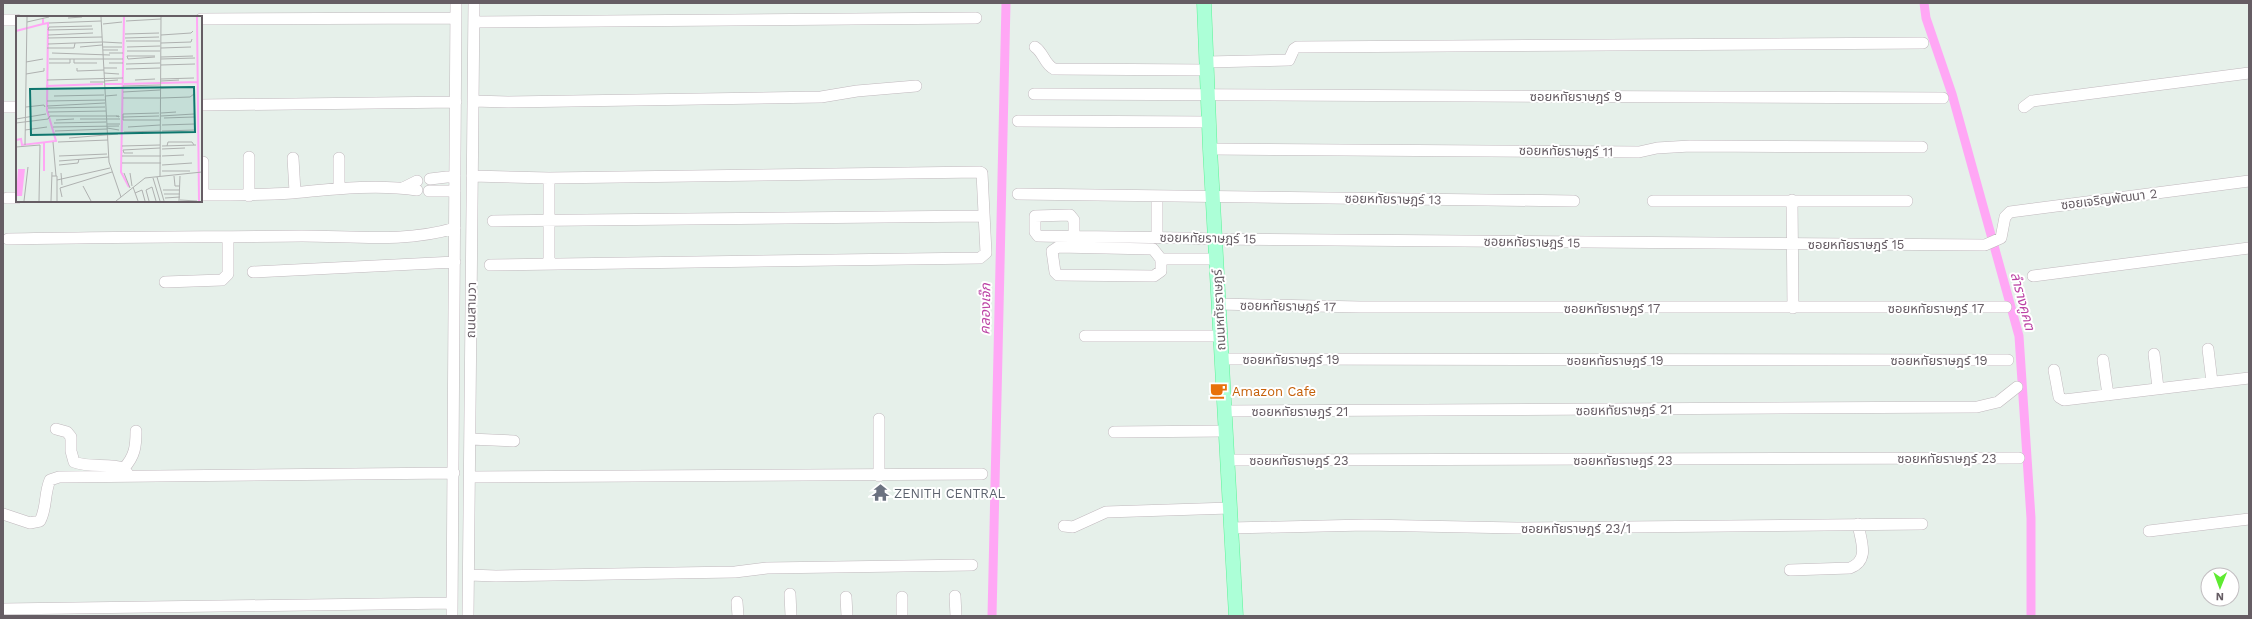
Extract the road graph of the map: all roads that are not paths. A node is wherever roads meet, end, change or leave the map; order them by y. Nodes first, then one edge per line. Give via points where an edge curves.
1 (456, 3) edge
2 (474, 3) edge
3 (1204, 3) edge
4 (456, 18) junction
5 (976, 18) dead end
6 (202, 19) edge
7 (3, 20) edge
8 (16, 20) edge
9 (474, 22) junction
10 (1923, 44) dead end
11 (1035, 47) dead end
12 (456, 55) junction
13 (474, 56) junction
14 (1207, 66) junction
15 (2249, 72) edge
16 (916, 86) dead end
17 (1034, 94) dead end
18 (1208, 94) junction
19 (1943, 98) dead end
20 (473, 101) junction
21 (456, 102) junction
22 (202, 105) edge
23 (3, 107) edge
24 (16, 107) edge
25 (2024, 107) dead end
26 (1018, 121) dead end
27 (1209, 122) junction
28 (1922, 147) dead end
29 (1210, 149) junction
30 (249, 157) dead end
31 (293, 158) dead end
32 (339, 158) dead end
33 (203, 162) dead end
34 (455, 176) junction
35 (472, 176) junction
36 (549, 178) junction
37 (2249, 181) edge
38 (417, 186) dead end
39 (339, 188) junction
40 (455, 191) junction
41 (295, 192) junction
42 (1018, 194) dead end
43 (202, 195) edge
44 (249, 196) junction
45 (1157, 196) junction
46 (1212, 196) junction
47 (1792, 200) junction
48 (1574, 201) dead end
49 (1653, 201) dead end
50 (1907, 201) dead end
51 (984, 216) junction
52 (492, 221) dead end
53 (549, 221) junction
54 (455, 228) junction
55 (1074, 236) dead end
56 (228, 237) junction
57 (1156, 238) junction
58 (8, 239) dead end
59 (1216, 239) junction
60 (1791, 244) junction
61 (1990, 244) joint
62 (2249, 248) edge
63 (1161, 259) junction
64 (1216, 259) junction
65 (455, 262) junction
66 (549, 264) junction
67 (490, 265) dead end
68 (253, 272) dead end
69 (2033, 276) dead end
70 (165, 282) dead end
71 (1218, 304) junction
72 (2006, 307) dead end
73 (1793, 308) junction
74 (1085, 336) dead end
75 (1220, 336) junction
76 (2208, 349) dead end
77 (2154, 354) dead end
78 (1222, 359) junction
79 (2008, 360) dead end
80 (2103, 360) dead end
81 (2054, 370) dead end
82 (2249, 378) edge
83 (2212, 382) junction
84 (2017, 387) dead end
85 (2158, 388) junction
86 (2108, 395) junction
87 (1225, 411) junction
88 (879, 418) dead end
89 (56, 429) dead end
90 (136, 430) dead end
91 (1226, 431) junction
92 (1114, 432) dead end
93 (470, 439) junction
94 (514, 441) dead end
95 (2019, 458) dead end
96 (1228, 460) junction
97 (127, 472) junction
98 (454, 473) junction
99 (982, 474) dead end
100 (879, 476) junction
101 (470, 477) junction
102 (1230, 508) junction
103 (3, 514) edge
104 (2249, 519) edge
105 (1858, 524) junction
106 (1922, 524) dead end
107 (1064, 526) dead end
108 (1231, 528) junction
109 (2150, 531) dead end
110 (972, 565) dead end
111 (1790, 570) dead end
112 (469, 575) junction
113 (790, 594) dead end
114 (955, 596) dead end
115 (846, 597) dead end
116 (902, 598) dead end
117 (737, 602) dead end
118 (452, 603) junction
119 (3, 609) edge
120 (44, 612) edge
121 (154, 612) edge
122 (450, 615) edge
123 (468, 616) edge
124 (738, 616) edge
125 (791, 616) edge
126 (847, 616) edge
127 (902, 616) edge
128 (956, 616) edge
129 (1236, 616) edge

1 - 4 street, ถนนสามวา
2 - 9 street, ถนนสามวา
3 - 14 main road, ถนนหทัยราษฎร์
4 - 6 street
4 - 12 street, ถนนสามวา
5 - 9 street
7 - 8 street
9 - 13 street, ถนนสามวา
10 - 14 street via 1297,47 1289,60
11 - 14 street via 1041,51 1048,66 1054,69
12 - 13 street
12 - 21 street, ถนนสามวา
13 - 20 street, ถนนสามวา
14 - 18 main road, ถนนหทัยราษฎร์
15 - 25 street via 2032,101
16 - 20 street via 821,97
17 - 18 street, ซอยหทัยราษฎร์ 9
18 - 19 street, ซอยหทัยราษฎร์ 9
18 - 27 main road, ถนนหทัยราษฎร์
20 - 35 street, ถนนสามวา
21 - 22 street
21 - 34 street, ถนนสามวา
23 - 24 street
26 - 27 street
27 - 29 main road, ถนนหทัยราษฎร์
28 - 29 street, ซอยหทัยราษฎร์ 11 via 1690,146 1639,152
29 - 46 main road, ถนนหทัยราษฎร์
30 - 44 street
31 - 41 street
32 - 39 street
33 - 43 street
34 - 40 street, ถนนสามวา
34 - 40 street via 432,179 432,191
35 - 36 street
35 - 93 street, ถนนสามวา
36 - 51 street via 980,172
36 - 53 street
37 - 61 street, ซอยเจริญพัฒนา 2 via 2010,212 2005,217 2001,238
38 - 39 street
39 - 41 street
40 - 54 street, ถนนสามวา
41 - 44 street
42 - 45 street, ซอยหทัยราษฎร์ 13
43 - 44 street
45 - 46 street, ซอยหทัยราษฎร์ 13
45 - 57 street
46 - 48 street, ซอยหทัยราษฎร์ 13
46 - 59 main road, ถนนหทัยราษฎร์
47 - 49 street
47 - 50 street
47 - 60 street
51 - 53 street
51 - 66 street via 986,253 980,258
52 - 53 street
53 - 66 street
54 - 56 street via 432,235 394,238
54 - 65 street, ถนนสามวา
55 - 57 street, ซอยหทัยราษฎร์ 15
56 - 58 street
56 - 70 street via 228,274 222,280
57 - 59 street, ซอยหทัยราษฎร์ 15
59 - 60 street, ซอยหทัยราษฎร์ 15
59 - 64 main road, ถนนหทัยราษฎร์
60 - 61 street, ซอยหทัยราษฎร์ 15
60 - 73 street
62 - 69 street
63 - 63 street via 1154,249 1140,247 1058,247 1052,251 1055,272 1058,275 1154,276 1161,271
63 - 64 street
64 - 71 main road, ถนนหทัยราษฎร์
65 - 68 street
65 - 98 street, ถนนสามวา
66 - 67 street
71 - 73 street, ซอยหทัยราษฎร์ 17
71 - 75 main road, ถนนหทัยราษฎร์
72 - 73 street, ซอยหทัยราษฎร์ 17
74 - 75 street
75 - 78 main road, ถนนหทัยราษฎร์
76 - 83 street
77 - 85 street
78 - 79 street, ซอยหทัยราษฎร์ 19
78 - 87 main road, ถนนหทัยราษฎร์
80 - 86 street
81 - 86 street via 2060,399
82 - 83 street
83 - 85 street
84 - 87 street, ซอยหทัยราษฎร์ 21 via 1998,402 1976,407
85 - 86 street
87 - 91 main road, ถนนหทัยราษฎร์
88 - 100 street
89 - 97 street via 67,432 71,437 74,462 82,465 106,464
90 - 97 street via 134,453
91 - 92 street
91 - 96 main road, ถนนหทัยราษฎร์
93 - 94 street
93 - 101 street, ถนนสามวา
95 - 96 street, ซอยหทัยราษฎร์ 23
96 - 102 main road, ถนนหทัยราษฎร์
97 - 98 street
97 - 103 street via 59,477 50,480 45,492 45,511 40,521 30,523
98 - 118 street, ถนนสามวา
99 - 100 street
100 - 101 street
101 - 112 street, ถนนสามวา
102 - 107 street via 1106,512 1073,527
102 - 108 main road, ถนนหทัยราษฎร์
104 - 109 street
105 - 106 street, ซอยหทัยราษฎร์ 23/1
105 - 108 street, ซอยหทัยราษฎร์ 23/1 via 1517,528 1366,525
105 - 111 street via 1862,556 1857,565 1850,568
108 - 129 main road, ถนนหทัยราษฎร์
110 - 112 street via 767,568 734,572
112 - 123 street, ถนนสามวา
113 - 125 street
114 - 128 street
115 - 126 street
116 - 127 street
117 - 124 street
118 - 121 street
118 - 122 street, ถนนสามวา
119 - 120 street
120 - 121 street

